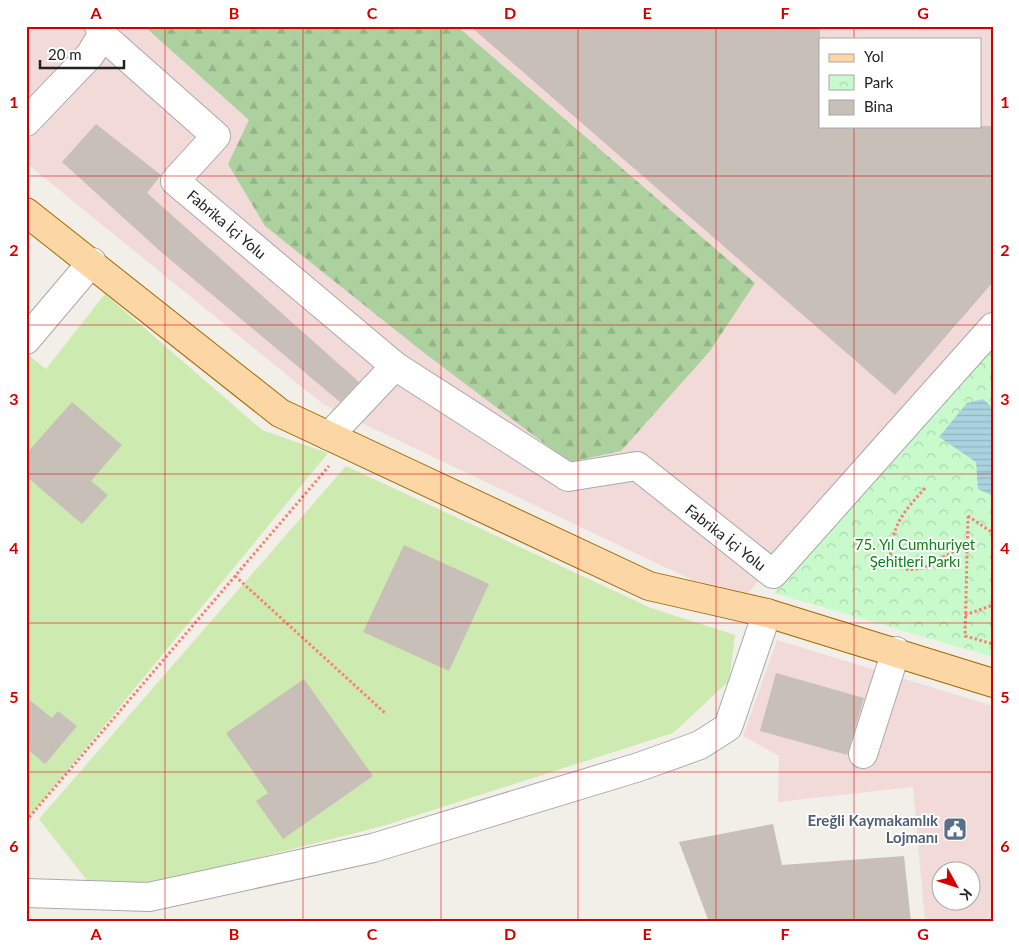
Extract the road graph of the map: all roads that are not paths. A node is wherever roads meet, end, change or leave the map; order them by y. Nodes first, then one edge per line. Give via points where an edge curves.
1 (101, 31) edge
2 (26, 122) edge
3 (26, 212) edge
4 (92, 262) junction
5 (993, 327) edge
6 (30, 329) edge
7 (395, 366) junction
8 (338, 441) junction
9 (768, 612) junction
10 (896, 651) junction
11 (993, 683) edge
12 (863, 754) dead end
13 (26, 893) edge

1 - 2 street, Fabrika İçi Yolu via 90,55
1 - 7 street, Fabrika İçi Yolu via 216,136 175,181
3 - 4 main road
4 - 6 street
4 - 8 main road via 280,413
5 - 7 street, Fabrika İçi Yolu via 773,574 636,466 568,478
7 - 8 street
8 - 9 main road via 648,586
9 - 10 main road
9 - 13 street via 728,727 700,745 639,767 373,848 178,891 148,897
10 - 11 main road
10 - 12 street

